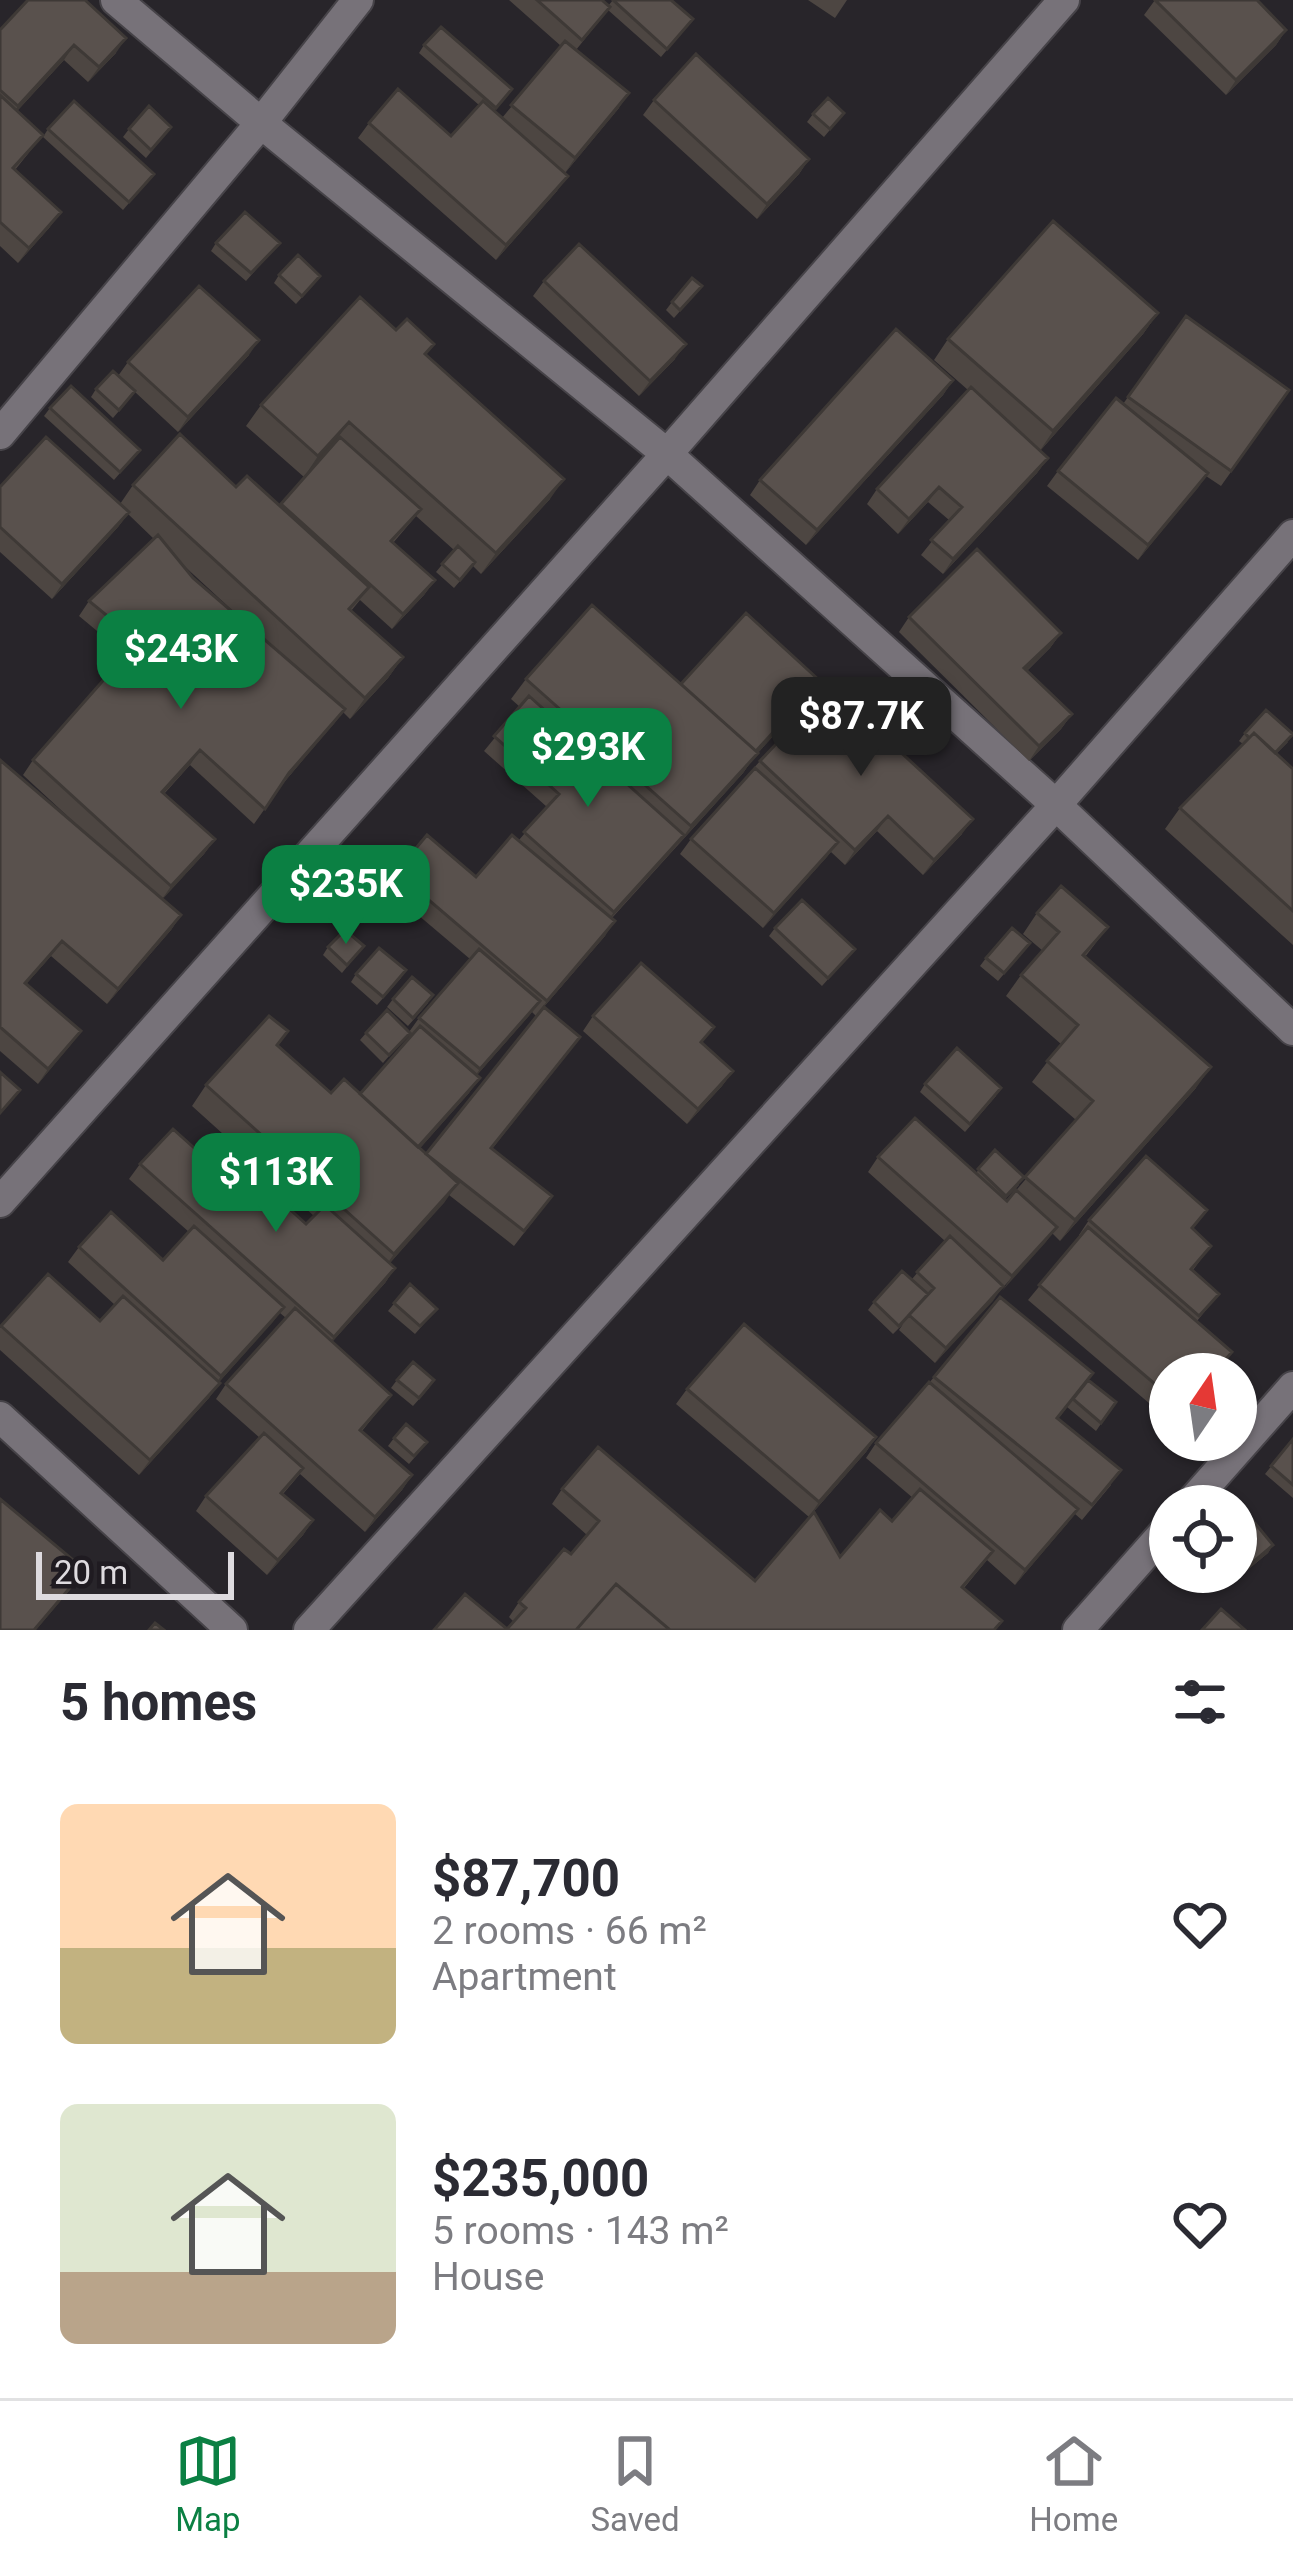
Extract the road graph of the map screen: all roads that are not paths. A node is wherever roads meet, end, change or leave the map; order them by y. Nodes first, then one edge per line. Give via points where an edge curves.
1 (116, 0) edge
2 (358, 0) edge
3 (1064, 0) edge
4 (260, 123) junction
5 (0, 434) edge
6 (667, 454) junction
7 (1293, 535) edge
8 (1056, 805) junction
9 (1293, 1030) edge
10 (0, 1202) edge
11 (1293, 1387) edge
12 (0, 1417) edge
13 (1207, 1485) edge
14 (1149, 1550) edge
15 (232, 1630) edge
16 (309, 1630) edge
17 (1078, 1630) edge

1 - 4 street
2 - 4 street
3 - 6 street
4 - 5 street
4 - 6 street
6 - 8 street
6 - 10 street
7 - 8 street
8 - 9 street
8 - 16 street
11 - 13 street
12 - 15 street
14 - 17 street

